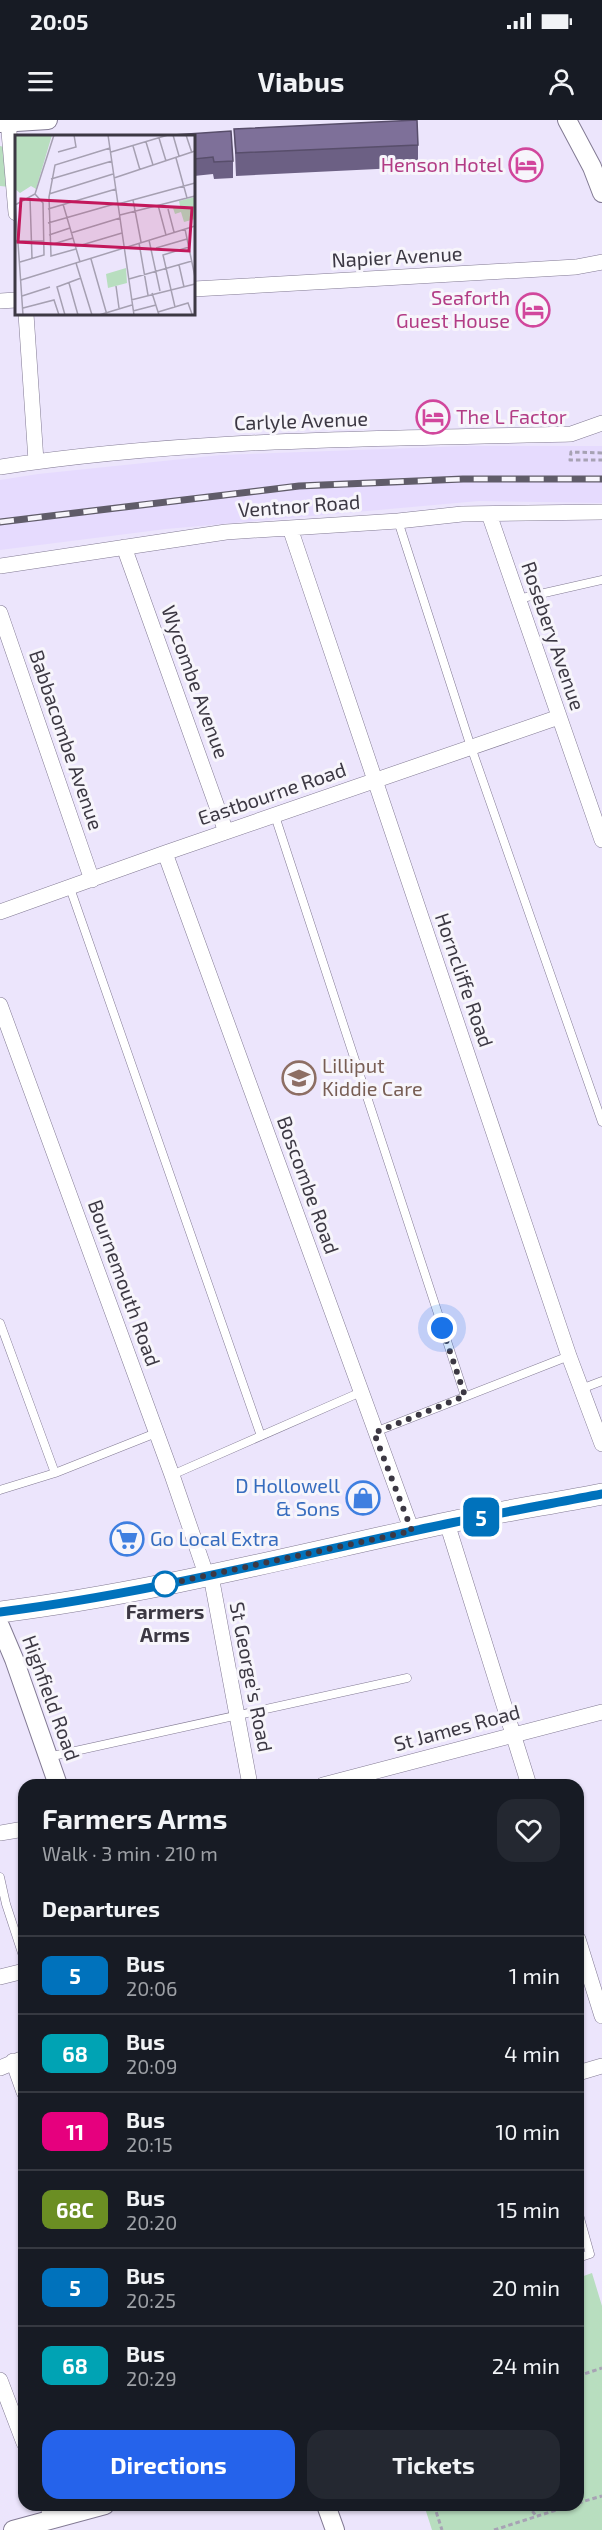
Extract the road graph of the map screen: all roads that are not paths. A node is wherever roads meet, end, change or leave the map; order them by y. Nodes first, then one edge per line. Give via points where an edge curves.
1 (48, 120) edge
2 (567, 120) edge
3 (6, 122) edge
4 (602, 193) edge
5 (15, 204) edge
6 (602, 262) edge
7 (195, 289) edge
8 (15, 300) edge
9 (0, 301) edge
10 (26, 315) edge
11 (602, 423) edge
12 (36, 462) junction
13 (0, 467) edge
14 (602, 512) edge
15 (489, 513) junction
16 (398, 521) junction
17 (290, 528) junction
18 (124, 547) junction
19 (0, 566) edge
20 (602, 580) edge
21 (518, 599) junction
22 (0, 613) edge
23 (559, 717) junction
24 (471, 747) junction
25 (374, 780) junction
26 (275, 816) junction
27 (226, 832) junction
28 (602, 840) edge
29 (165, 853) junction
30 (92, 880) junction
31 (70, 888) junction
32 (0, 912) edge
33 (0, 1005) edge
34 (602, 1122) edge
35 (0, 1323) edge
36 (569, 1356) junction
37 (602, 1382) edge
38 (581, 1389) junction
39 (361, 1392) junction
40 (465, 1396) junction
41 (156, 1433) junction
42 (374, 1433) junction
43 (261, 1436) junction
44 (602, 1444) edge
45 (56, 1473) junction
46 (172, 1475) junction
47 (0, 1490) edge
48 (602, 1495) edge
49 (447, 1523) junction
50 (412, 1531) junction
51 (209, 1576) junction
52 (0, 1612) edge
53 (0, 1626) edge
54 (407, 1678) dead end
55 (602, 1712) edge
56 (237, 1715) junction
57 (513, 1735) junction
58 (48, 1757) junction
59 (56, 1779) edge
60 (249, 1779) edge
61 (346, 1779) edge
62 (527, 1779) edge
63 (18, 1830) edge
64 (0, 1833) edge
65 (0, 1877) edge
66 (3, 1904) edge
67 (18, 1943) edge
68 (584, 1958) edge
69 (18, 1972) edge
70 (0, 1977) edge
71 (602, 2016) edge
72 (8, 2064) edge
73 (602, 2066) edge
74 (584, 2071) edge
75 (18, 2082) edge
76 (584, 2232) edge
77 (584, 2256) edge
78 (0, 2380) edge
79 (18, 2427) edge
80 (81, 2511) edge
81 (328, 2511) edge
82 (45, 2520) edge
83 (13, 2530) edge
84 (335, 2530) edge

1 - 3 street
2 - 4 street
3 - 5 street
6 - 7 street, Napier Avenue via 576,267
8 - 9 street
10 - 12 street
11 - 12 street, Carlyle Avenue via 571,434 235,443
12 - 13 street, Carlyle Avenue
14 - 15 street, Ventnor Road
15 - 16 street, Ventnor Road
15 - 21 street, Rosebery Avenue
16 - 17 street, Ventnor Road
16 - 24 lane
17 - 18 street, Ventnor Road via 226,532
17 - 25 street, Horncliffe Road
18 - 19 street, Ventnor Road
18 - 27 street, Wycombe Avenue
20 - 21 lane
21 - 23 street, Rosebery Avenue
22 - 30 street, Babbacombe Avenue
23 - 24 street, Eastbourne Road
23 - 28 street, Rosebery Avenue
24 - 25 street, Eastbourne Road
24 - 34 lane
25 - 26 street, Eastbourne Road
25 - 36 street, Horncliffe Road
26 - 27 street, Eastbourne Road
26 - 40 lane
27 - 29 street, Eastbourne Road
29 - 30 street, Eastbourne Road
29 - 39 street, Boscombe Road
30 - 31 street, Eastbourne Road
31 - 32 street, Eastbourne Road
31 - 43 lane
33 - 41 street, Bournemouth Road
35 - 45 lane
36 - 38 street, Horncliffe Road
36 - 40 lane
37 - 38 lane
38 - 44 street, Horncliffe Road
39 - 42 street, Boscombe Road
39 - 43 lane
40 - 42 lane
41 - 45 lane
41 - 46 street, Bournemouth Road
42 - 50 street, Boscombe Road
43 - 46 lane
45 - 47 lane
46 - 51 street, Bournemouth Road
48 - 49 main road
49 - 50 main road
49 - 57 street
50 - 51 main road
51 - 52 main road
51 - 56 street, St George's Road
53 - 58 street, Highfield Road
54 - 56 lane
55 - 57 street, St James Road
56 - 58 lane
56 - 60 street, St George's Road
57 - 61 street, St James Road
57 - 62 street
58 - 59 street, Highfield Road
63 - 64 street
65 - 66 lane
66 - 67 lane
68 - 71 street
69 - 70 street
72 - 75 street
73 - 74 street
76 - 77 lane via 590,2254
78 - 79 street
80 - 82 street
81 - 84 street
82 - 83 street

